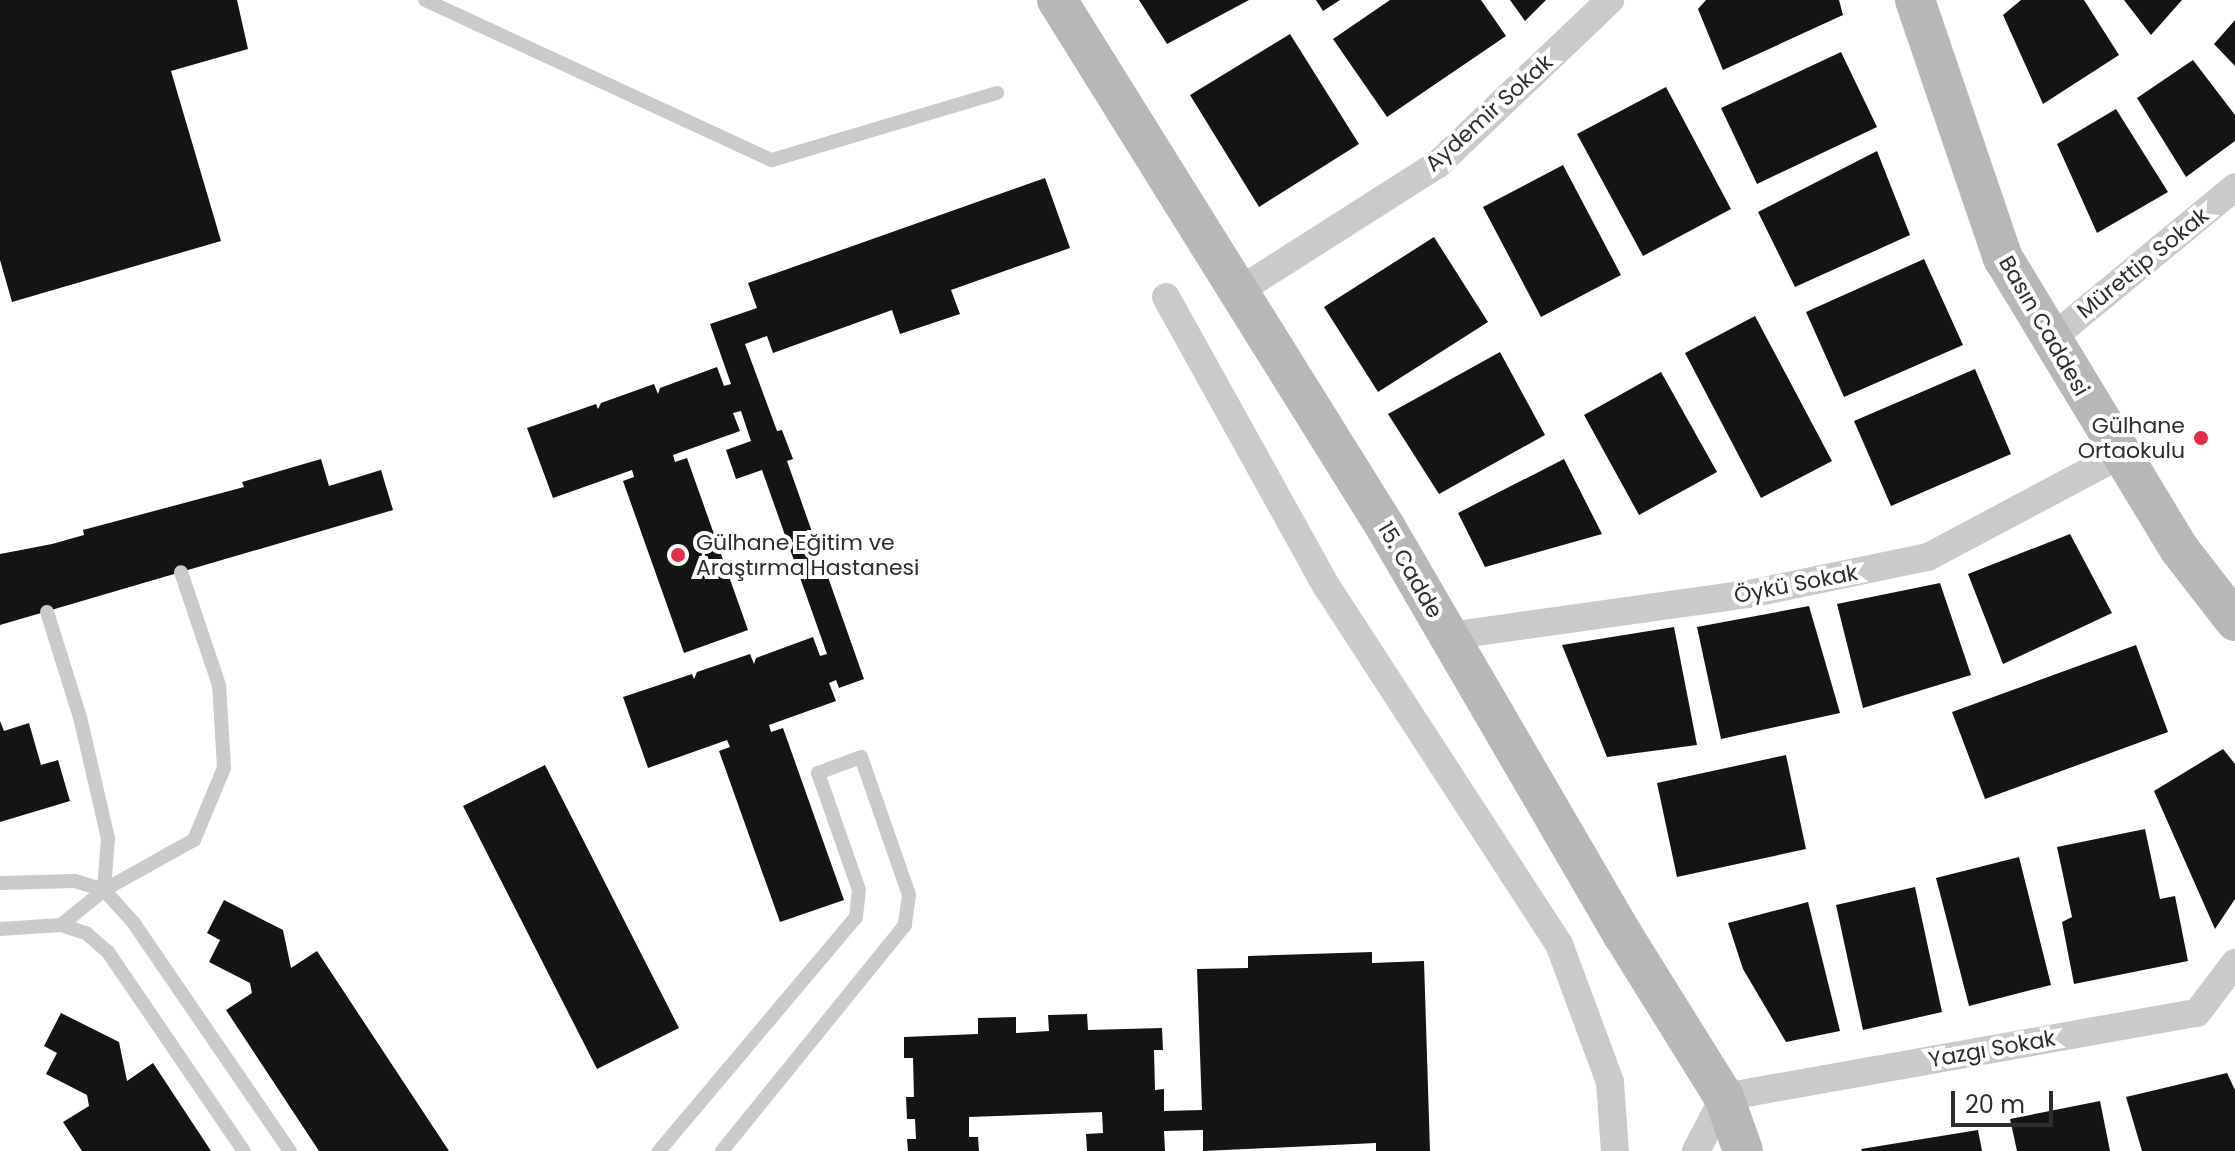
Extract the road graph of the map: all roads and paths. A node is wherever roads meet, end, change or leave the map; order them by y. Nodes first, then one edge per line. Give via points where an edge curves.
1 (425, 0) edge
2 (1057, 0) edge
3 (1610, 0) edge
4 (1921, 3) edge
5 (997, 93) dead end
6 (2235, 187) edge
7 (1237, 292) junction
8 (1166, 297) dead end
9 (2052, 338) junction
10 (2120, 455) junction
11 (181, 572) dead end
12 (47, 612) dead end
13 (2235, 621) edge
14 (1449, 636) junction
15 (0, 883) edge
16 (104, 890) junction
17 (61, 925) junction
18 (0, 929) edge
19 (2235, 963) edge
20 (1724, 1097) junction
21 (244, 1151) edge
22 (290, 1151) edge
23 (659, 1151) edge
24 (722, 1151) edge
25 (1615, 1151) edge
26 (1696, 1151) edge
27 (1743, 1151) edge

1 - 5 lane via 772,160
2 - 7 street, 15. Cadde
3 - 7 street, Aydemir Sokak via 1438,164
4 - 9 street, Basın Caddesi via 2003,258
6 - 9 street, Mürettip Sokak
7 - 14 street, 15. Cadde
8 - 25 street via 1327,587 1559,944 1610,1082
9 - 10 street, Basın Caddesi
10 - 13 street, Basın Caddesi via 2180,550
10 - 14 street, Öykü Sokak via 1928,557 1749,594
11 - 16 lane via 219,685 224,768 194,840
12 - 16 lane via 80,717 108,838
14 - 20 street, 15. Cadde
15 - 16 lane via 75,881
16 - 17 lane
16 - 22 lane via 133,922
17 - 18 lane
17 - 21 lane via 86,933 108,952
19 - 20 street, Yazgı Sokak via 2197,1013
20 - 26 street
20 - 27 street, 15. Cadde
23 - 24 lane via 856,917 859,890 818,773 861,757 909,895 905,925

